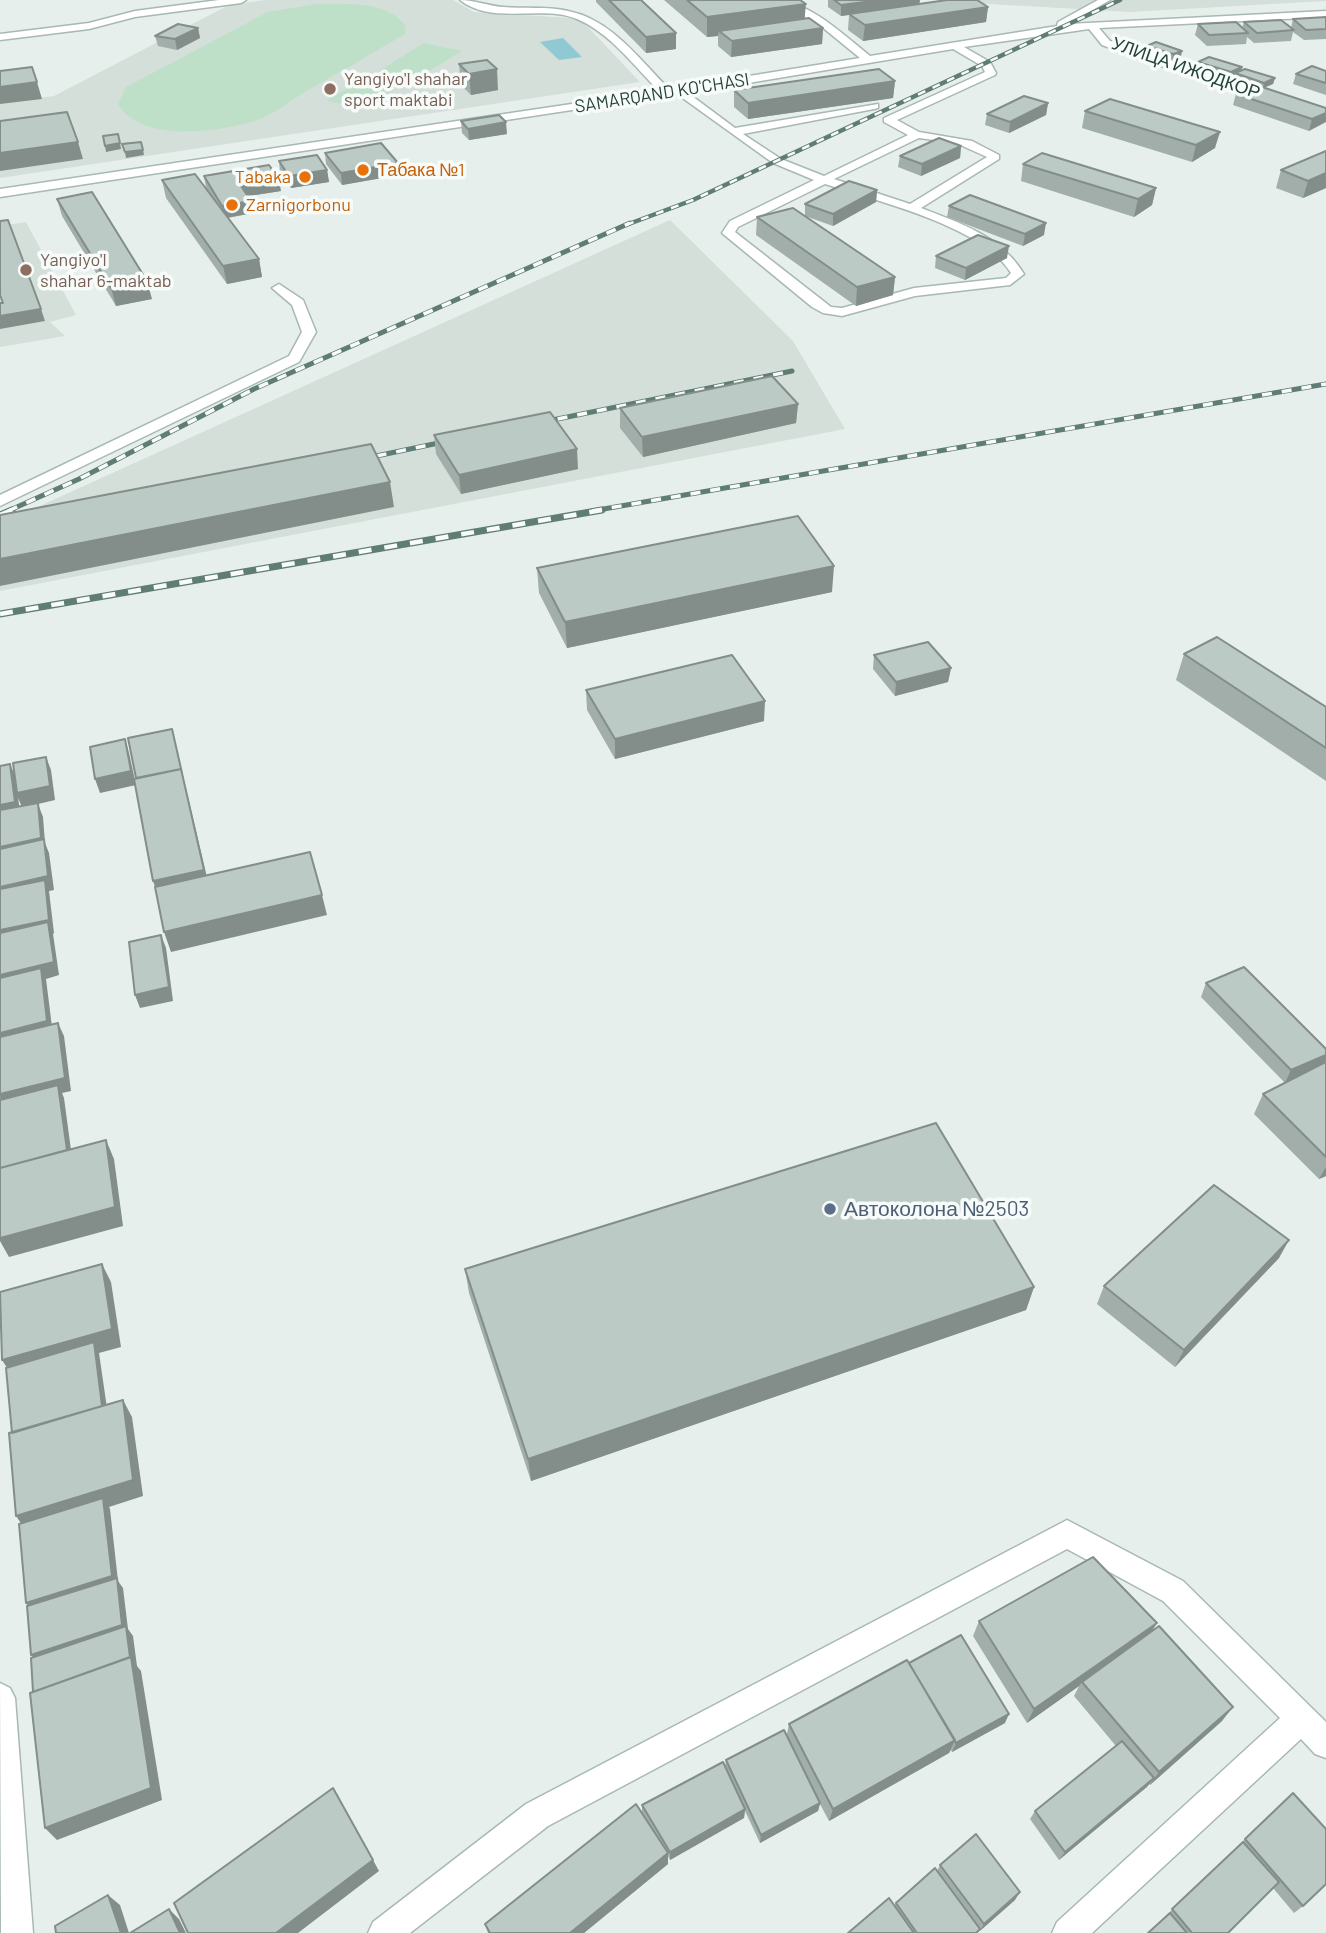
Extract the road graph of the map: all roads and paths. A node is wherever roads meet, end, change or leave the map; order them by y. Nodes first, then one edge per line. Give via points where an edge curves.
1 (241, 0) edge
2 (465, 0) edge
3 (779, 0) edge
4 (1105, 0) edge
5 (1326, 14) edge
6 (1092, 26) junction
7 (1044, 31) junction
8 (0, 37) edge
9 (954, 46) junction
10 (867, 59) junction
11 (673, 92) junction
12 (874, 106) edge
13 (1326, 114) edge
14 (733, 132) junction
15 (917, 135) junction
16 (824, 180) junction
17 (0, 193) edge
18 (910, 209) junction
19 (279, 288) dead end
20 (0, 501) edge
21 (0, 1698) edge
22 (1301, 1719) junction
23 (1, 1742) edge
24 (1326, 1743) edge
25 (17, 1933) edge
26 (384, 1933) edge
27 (1068, 1933) edge

1 - 8 street
2 - 11 street via 479,8 568,13 594,22
3 - 10 street via 826,25
4 - 7 street
5 - 6 street, SAMARQAND KO'CHASI
6 - 7 street, SAMARQAND KO'CHASI
6 - 13 street, УЛИЦА ИЖОДКОР via 1105,43
7 - 9 street, SAMARQAND KO'CHASI
9 - 10 street, SAMARQAND KO'CHASI
9 - 15 street via 986,64 991,73 888,120
10 - 11 street, SAMARQAND KO'CHASI
11 - 14 street
11 - 17 street, SAMARQAND KO'CHASI
12 - 14 street
14 - 16 street via 777,161
15 - 16 street
15 - 18 street via 986,149 995,156
16 - 18 street
16 - 18 street via 734,224 728,233 828,310 842,312 914,292 1010,281 1018,274 1003,253
19 - 20 street via 298,303 309,332 294,359
21 - 23 street
22 - 24 street
22 - 26 street via 1173,1591 1067,1534 537,1815
22 - 27 street
23 - 25 street

